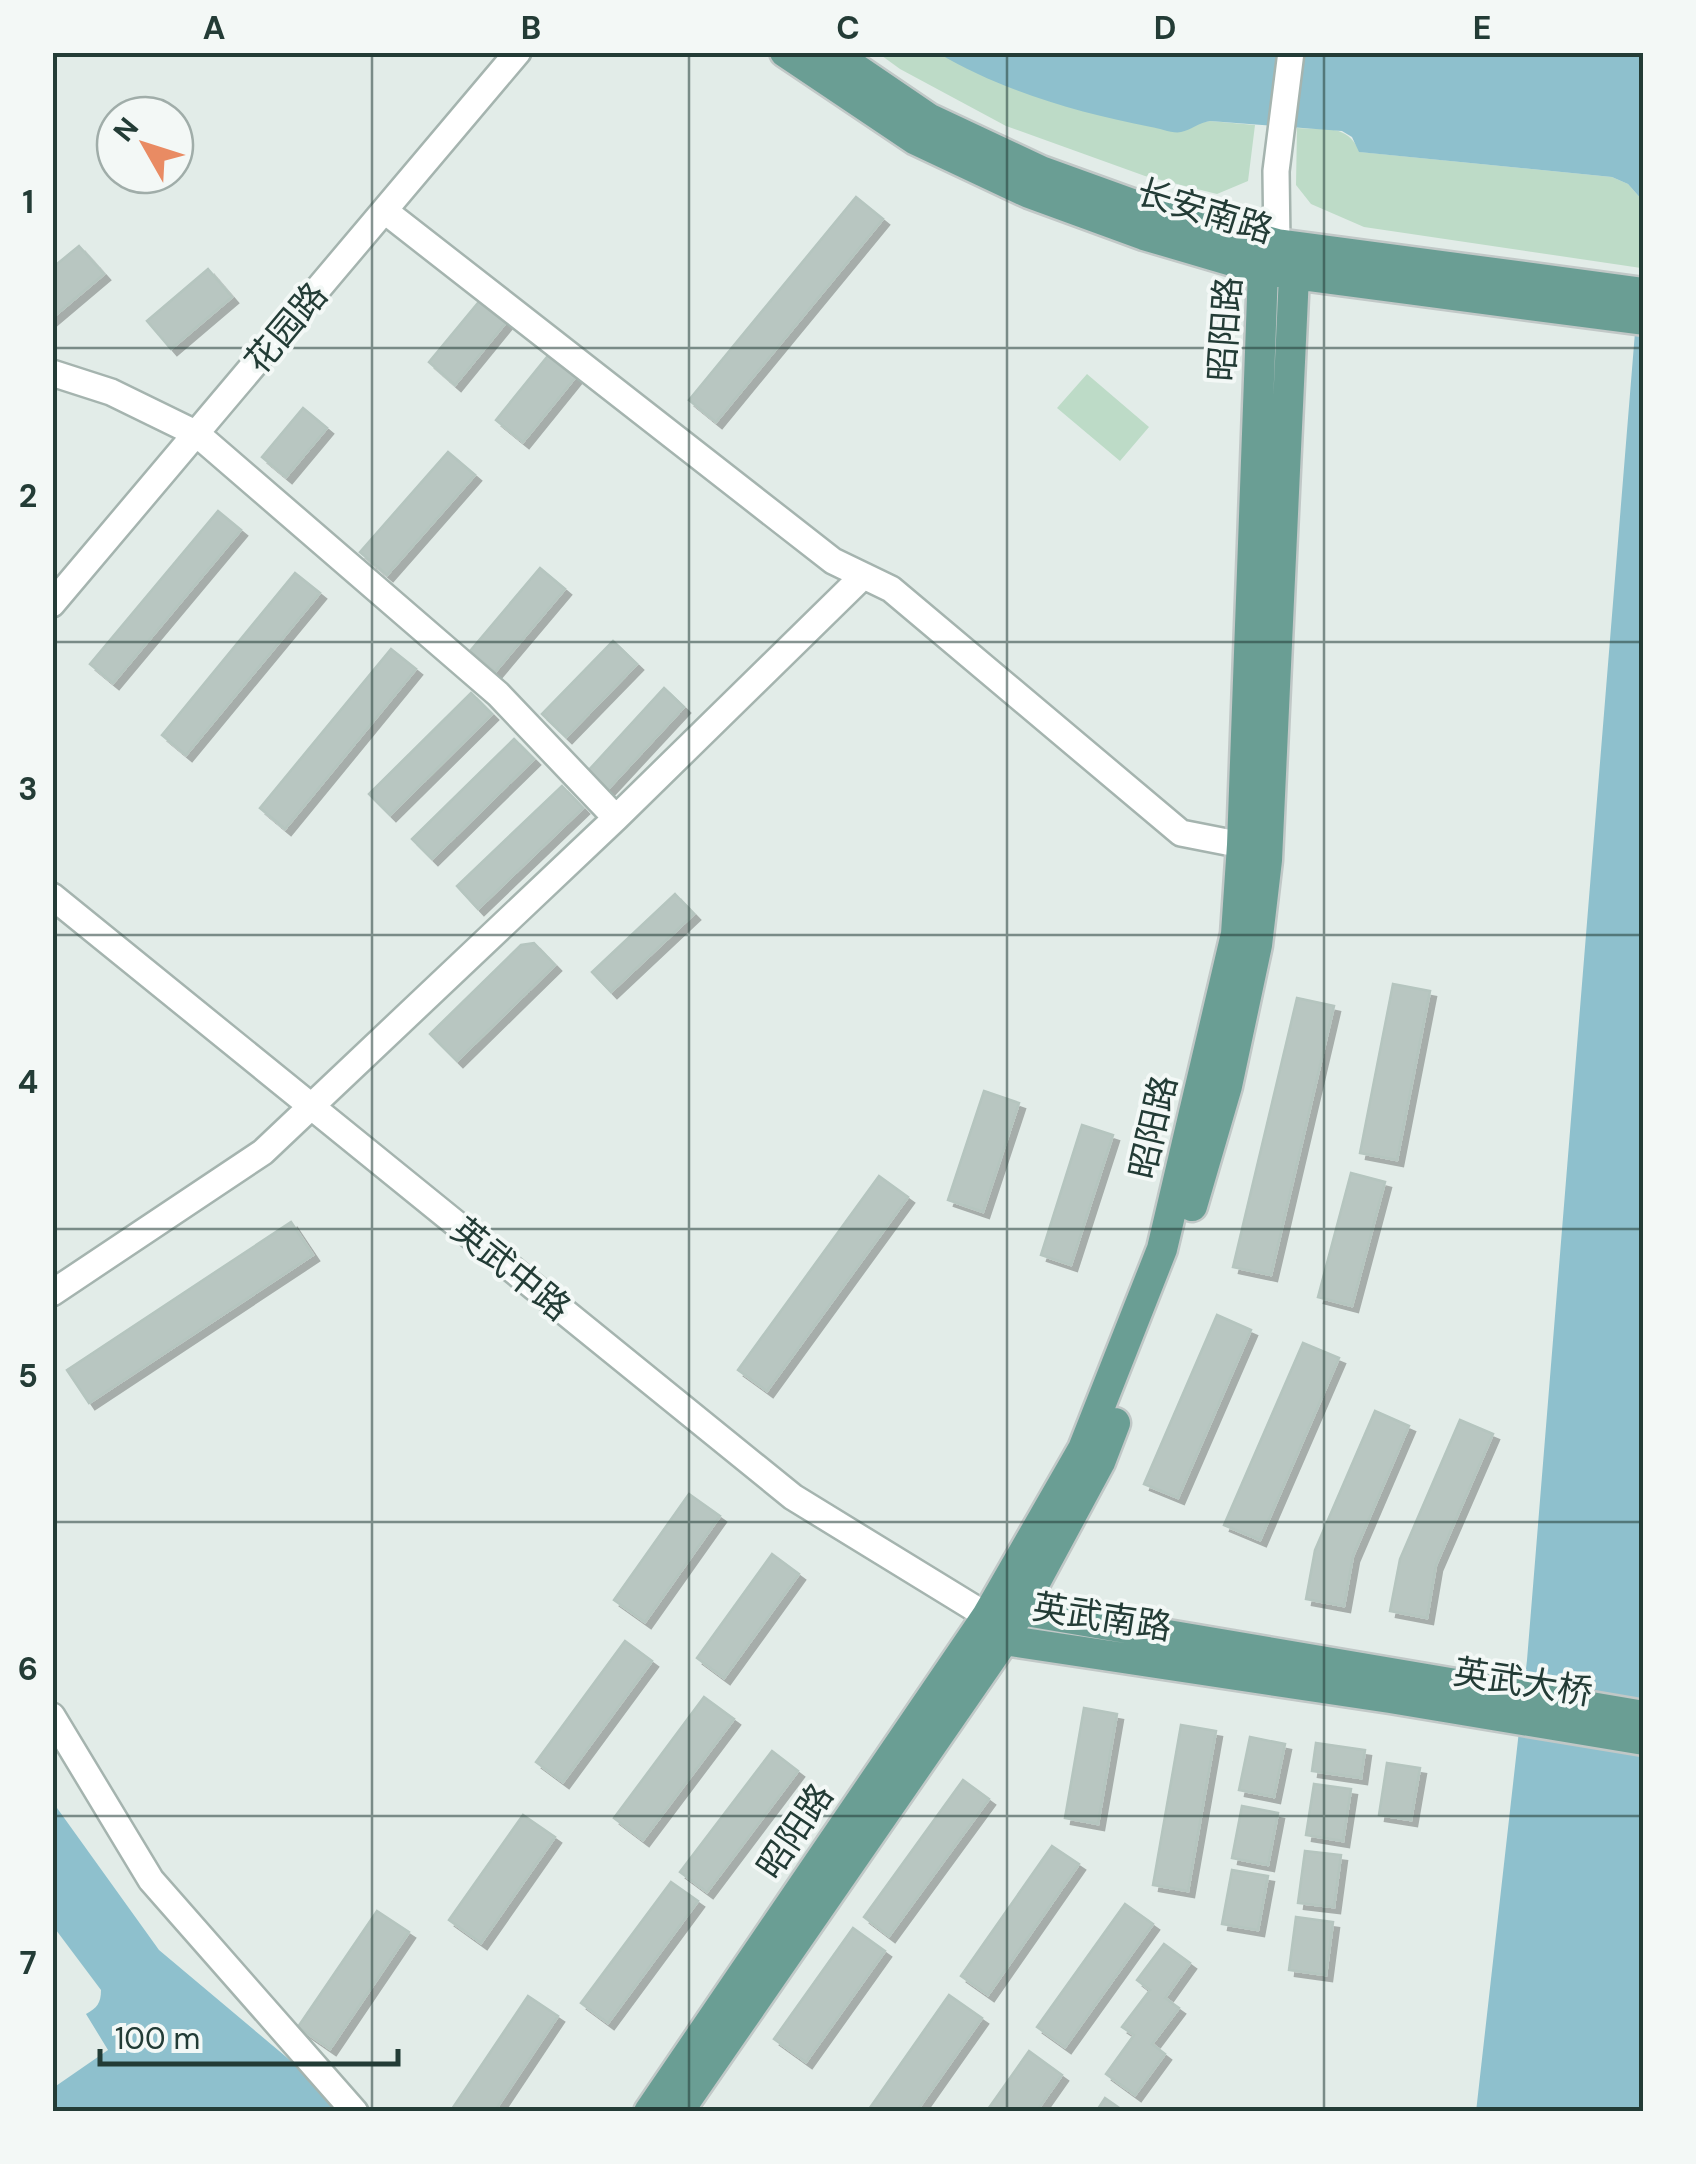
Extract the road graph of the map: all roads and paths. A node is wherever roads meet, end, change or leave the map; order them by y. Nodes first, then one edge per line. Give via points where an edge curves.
1 (518, 52) edge
2 (786, 52) edge
3 (831, 52) edge
4 (1291, 52) edge
5 (385, 211) junction
6 (1270, 257) junction
7 (1294, 274) junction
8 (1421, 276) junction
9 (1644, 293) edge
10 (1644, 320) edge
11 (52, 373) edge
12 (197, 434) junction
13 (863, 576) junction
14 (52, 604) edge
15 (616, 818) junction
16 (1242, 845) junction
17 (52, 896) edge
18 (310, 1106) junction
19 (52, 1294) edge
20 (1020, 1610) junction
21 (996, 1628) junction
22 (1392, 1686) junction
23 (52, 1716) edge
24 (1644, 1716) edge
25 (1644, 1740) edge
26 (355, 2112) edge
27 (648, 2112) edge
28 (678, 2112) edge

1 - 5 street, 花园路
2 - 6 main road, 长安南路 via 916,140 1029,193 1144,235
3 - 6 main road, 长安南路 via 928,118 1041,170
4 - 6 street
5 - 12 street, 花园路
5 - 13 street via 833,561
6 - 7 main road, 昭阳路
6 - 8 main road, 长安南路
6 - 16 main road, 昭阳路
7 - 8 main road, 长安南路
7 - 20 main road, 昭阳路 via 1267,860 1228,1086 1176,1258 1100,1462
8 - 9 main road, 长安南路
8 - 10 main road, 长安南路
11 - 12 street via 111,392
12 - 14 street, 花园路
12 - 15 street via 498,694
13 - 15 street
13 - 16 street via 892,589 1182,833
15 - 18 street
16 - 21 main road, 昭阳路 via 1236,934 1162,1249 1083,1449
17 - 18 street, 英武中路
18 - 19 street via 263,1152
18 - 21 street, 英武中路 via 793,1497
20 - 21 main road, 昭阳路
20 - 22 main road, 英武南路
21 - 22 main road, 英武南路
21 - 27 main road, 昭阳路
21 - 28 main road, 昭阳路
22 - 24 main road, 英武大桥
22 - 25 main road, 英武大桥
23 - 26 street via 151,1880

